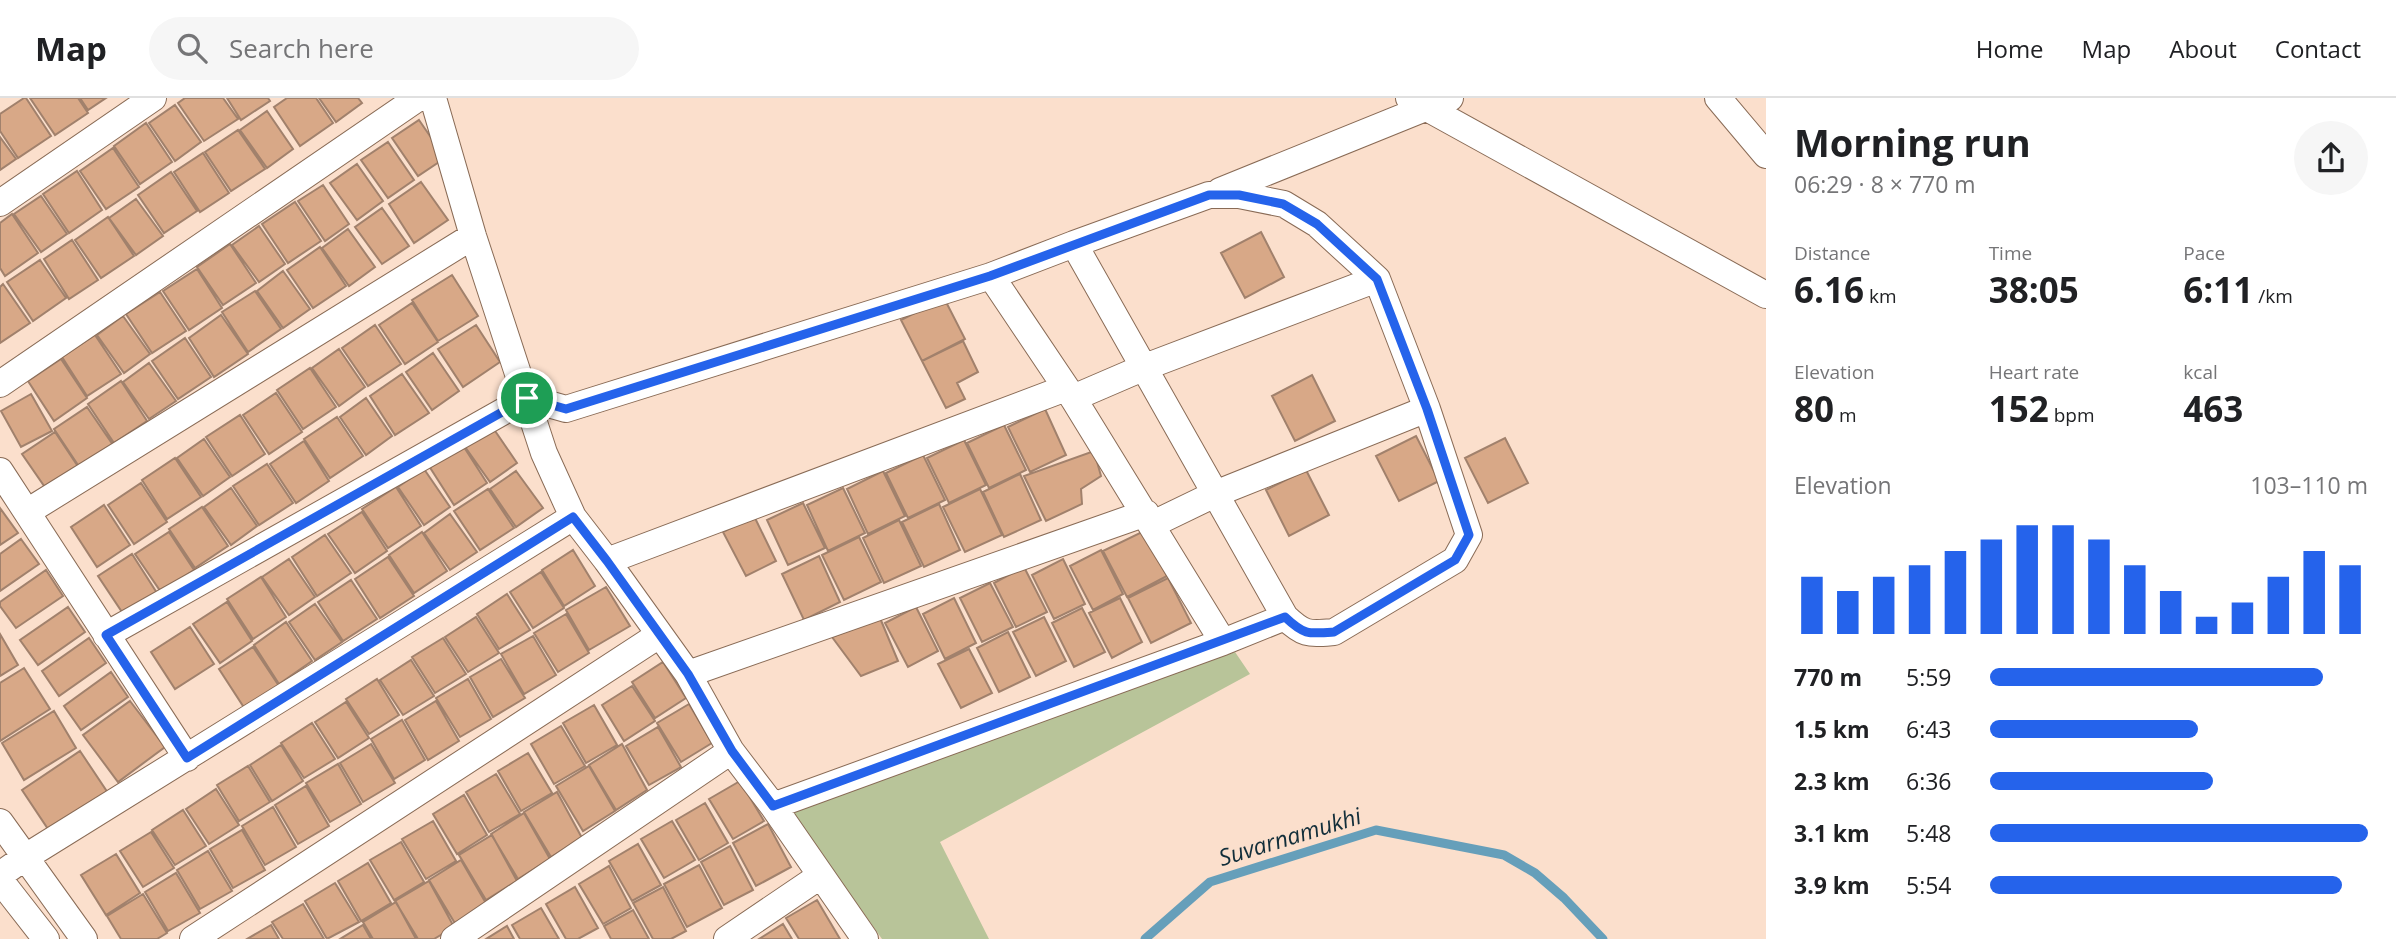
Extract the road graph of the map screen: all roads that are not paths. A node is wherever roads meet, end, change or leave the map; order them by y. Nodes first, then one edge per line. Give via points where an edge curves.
1 (153, 98) edge
2 (418, 98) edge
3 (433, 98) edge
4 (1718, 98) edge
5 (1429, 101) edge
6 (1766, 155) edge
7 (1209, 195) junction
8 (0, 204) edge
9 (473, 236) junction
10 (1074, 244) junction
11 (990, 276) junction
12 (1377, 279) junction
13 (1766, 295) edge
14 (1145, 367) junction
15 (0, 384) edge
16 (1070, 393) junction
17 (527, 398) junction
18 (1427, 409) junction
19 (0, 471) edge
20 (1215, 494) junction
21 (27, 512) junction
22 (573, 517) junction
23 (1149, 518) junction
24 (607, 561) junction
25 (1285, 617) junction
26 (106, 635) junction
27 (659, 635) junction
28 (1223, 642) junction
29 (688, 674) junction
30 (732, 751) junction
31 (187, 758) junction
32 (773, 806) junction
33 (0, 822) edge
34 (24, 858) junction
35 (820, 876) junction
36 (0, 878) edge
37 (46, 939) edge
38 (84, 939) edge
39 (193, 939) edge
40 (454, 939) edge
41 (727, 939) edge
42 (865, 939) edge

1 - 8 street
2 - 15 street
3 - 9 street
4 - 6 street
5 - 7 street
5 - 13 street
7 - 10 street
7 - 12 street via 1239,195 1283,204 1317,224
9 - 17 street
9 - 21 street
10 - 11 street
10 - 14 street
11 - 16 street
11 - 17 street via 566,409
12 - 14 street
12 - 18 street
14 - 16 street
14 - 20 street
16 - 23 street
16 - 24 street
17 - 22 street via 544,453
17 - 26 street
18 - 20 street
18 - 25 street via 1469,535 1464,548 1455,560 1334,632 1300,631
19 - 21 street
20 - 23 street
20 - 25 street
21 - 26 street
22 - 24 street
22 - 31 street
23 - 28 street
23 - 29 street
24 - 27 street
25 - 28 street
26 - 31 street
27 - 29 street
27 - 39 street
28 - 32 street
29 - 30 street
30 - 32 street
30 - 40 street
31 - 34 street
32 - 35 street
33 - 34 street
34 - 36 street
34 - 38 street
35 - 41 street
35 - 42 street
36 - 37 street

